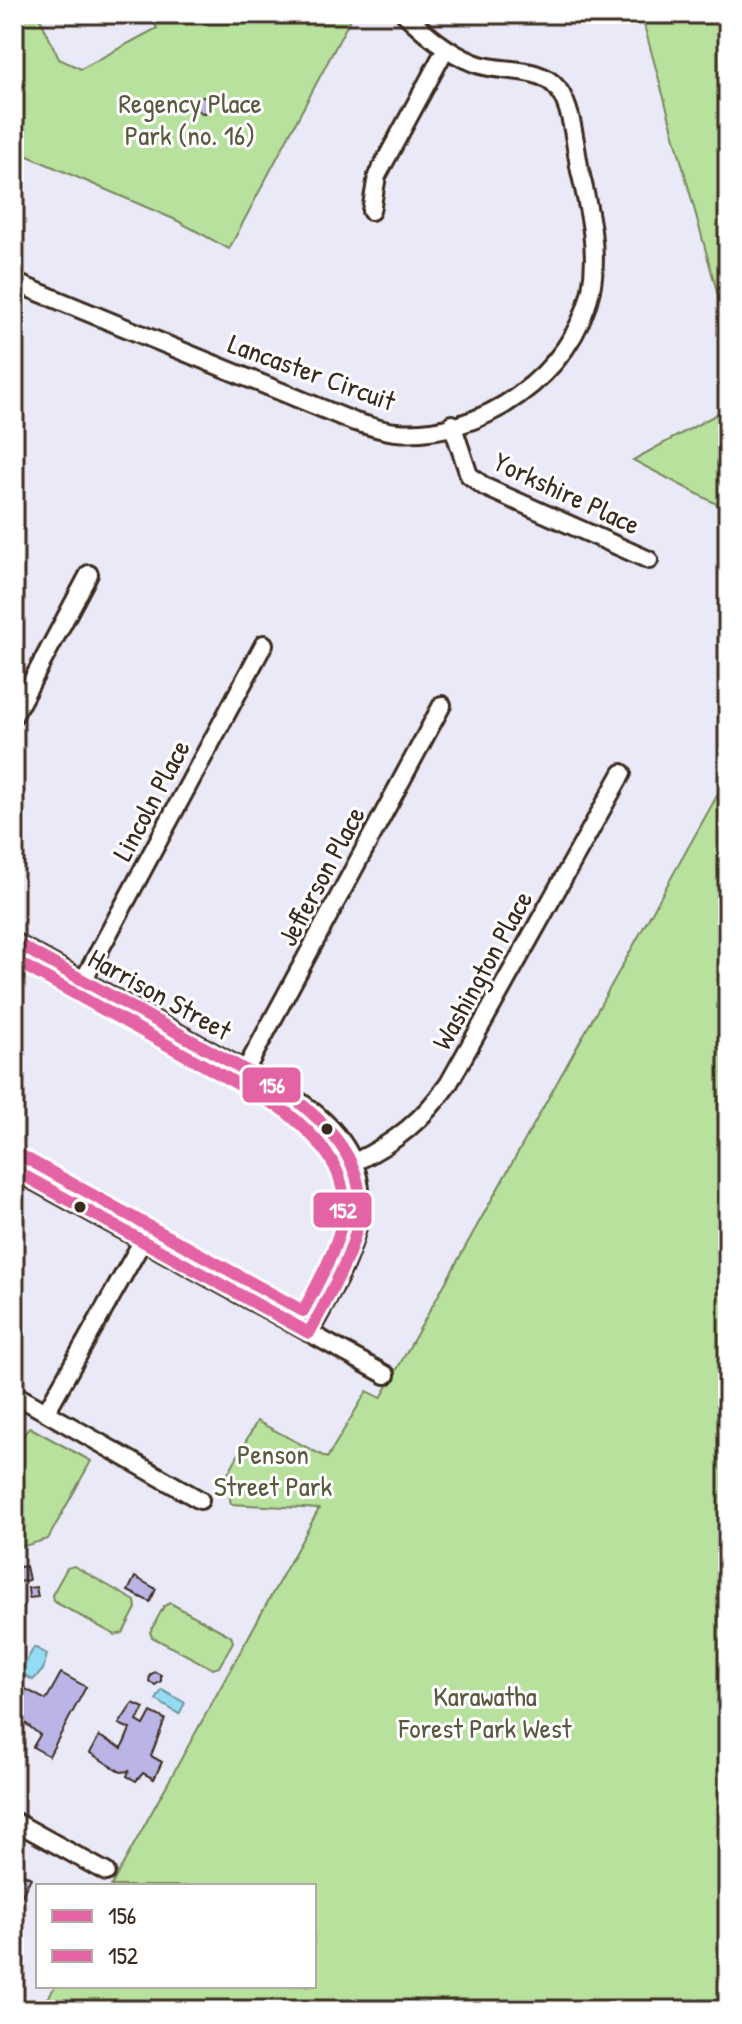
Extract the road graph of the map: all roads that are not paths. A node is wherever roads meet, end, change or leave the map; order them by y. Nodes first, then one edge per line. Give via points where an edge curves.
1 (405, 14) edge
2 (446, 48) junction
3 (371, 211) dead end
4 (14, 282) edge
5 (452, 424) junction
6 (649, 560) dead end
7 (89, 574) dead end
8 (264, 644) dead end
9 (442, 705) dead end
10 (14, 715) edge
11 (622, 773) dead end
12 (14, 942) edge
13 (83, 981) junction
14 (245, 1071) junction
15 (355, 1162) junction
16 (14, 1170) edge
17 (142, 1242) junction
18 (309, 1333) junction
19 (386, 1375) dead end
20 (14, 1394) edge
21 (46, 1412) junction
22 (200, 1500) dead end
23 (14, 1821) edge
24 (106, 1872) dead end

1 - 2 street, Lancaster Circuit
2 - 3 street via 377,176
2 - 5 street, Lancaster Circuit via 495,72 526,72 545,79 559,90 593,226 594,258 591,292 564,352 517,399
4 - 5 street, Lancaster Circuit via 355,422 395,432
5 - 6 street, Yorkshire Place via 469,475 485,487
7 - 10 street
8 - 13 street, Lincoln Place
9 - 14 street, Jefferson Place
11 - 15 street, Washington Place via 449,1083 401,1137
12 - 13 street, Harrison Street
13 - 14 street, Harrison Street
14 - 15 street, Harrison Street via 318,1114
15 - 18 street via 360,1190 353,1245
16 - 17 street
17 - 18 street
17 - 21 street
18 - 19 street
20 - 21 street
21 - 22 street
23 - 24 street

